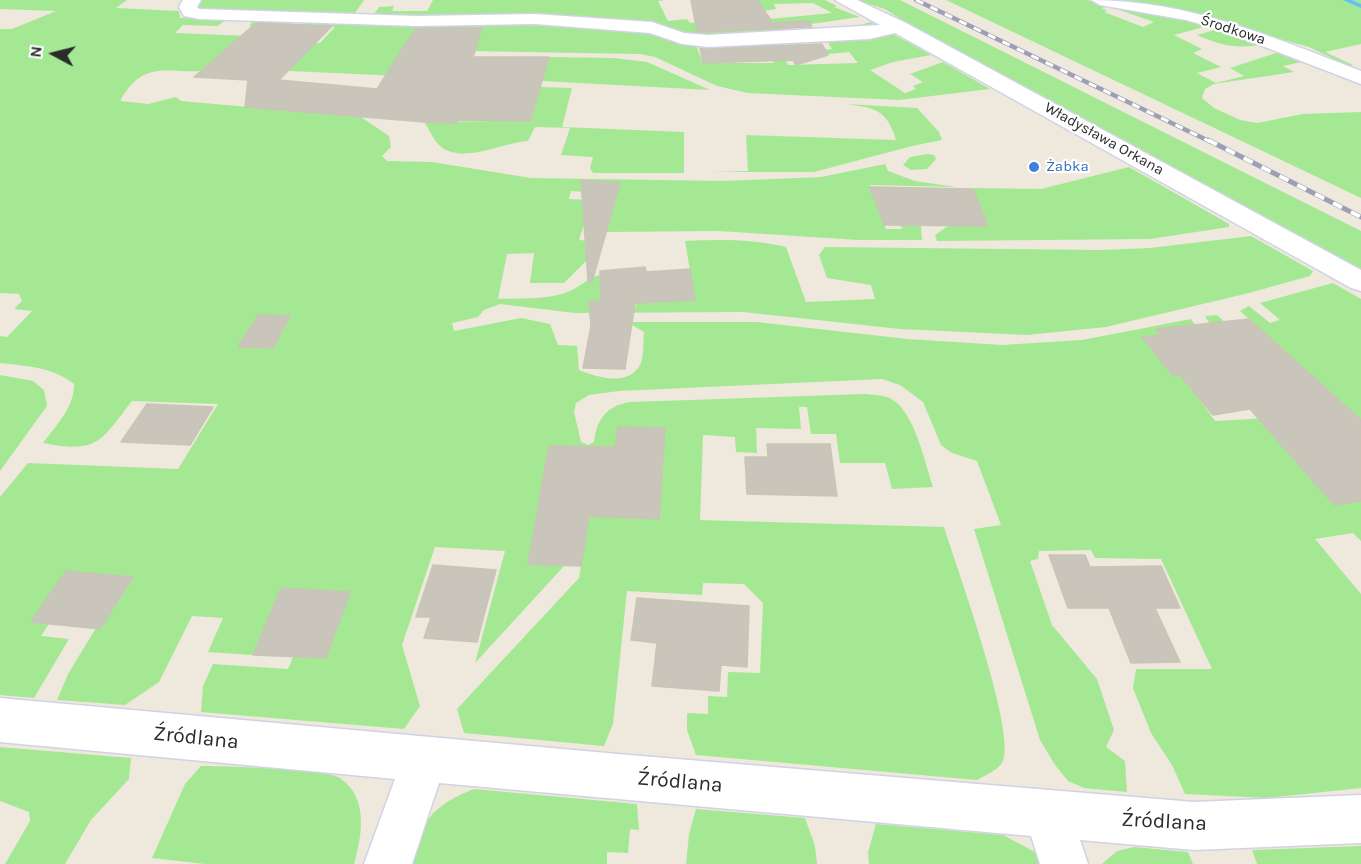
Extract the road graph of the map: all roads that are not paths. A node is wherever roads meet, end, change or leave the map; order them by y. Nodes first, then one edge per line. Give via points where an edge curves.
1 (192, 0) edge
2 (844, 0) edge
3 (1100, 0) edge
4 (900, 27) junction
5 (1361, 78) edge
6 (1361, 282) edge
7 (0, 720) edge
8 (424, 759) junction
9 (1048, 813) junction
10 (1361, 819) edge
11 (388, 864) edge
12 (1064, 864) edge

1 - 4 street via 190,12 199,14 417,21 535,19 652,28 708,41 869,33
2 - 4 street, Władysława Orkana
3 - 5 street, Środkowa via 1224,25
4 - 6 street, Władysława Orkana
7 - 8 street, Źródlana
8 - 9 street, Źródlana
8 - 11 street
9 - 10 street, Źródlana via 1194,826
9 - 12 street

